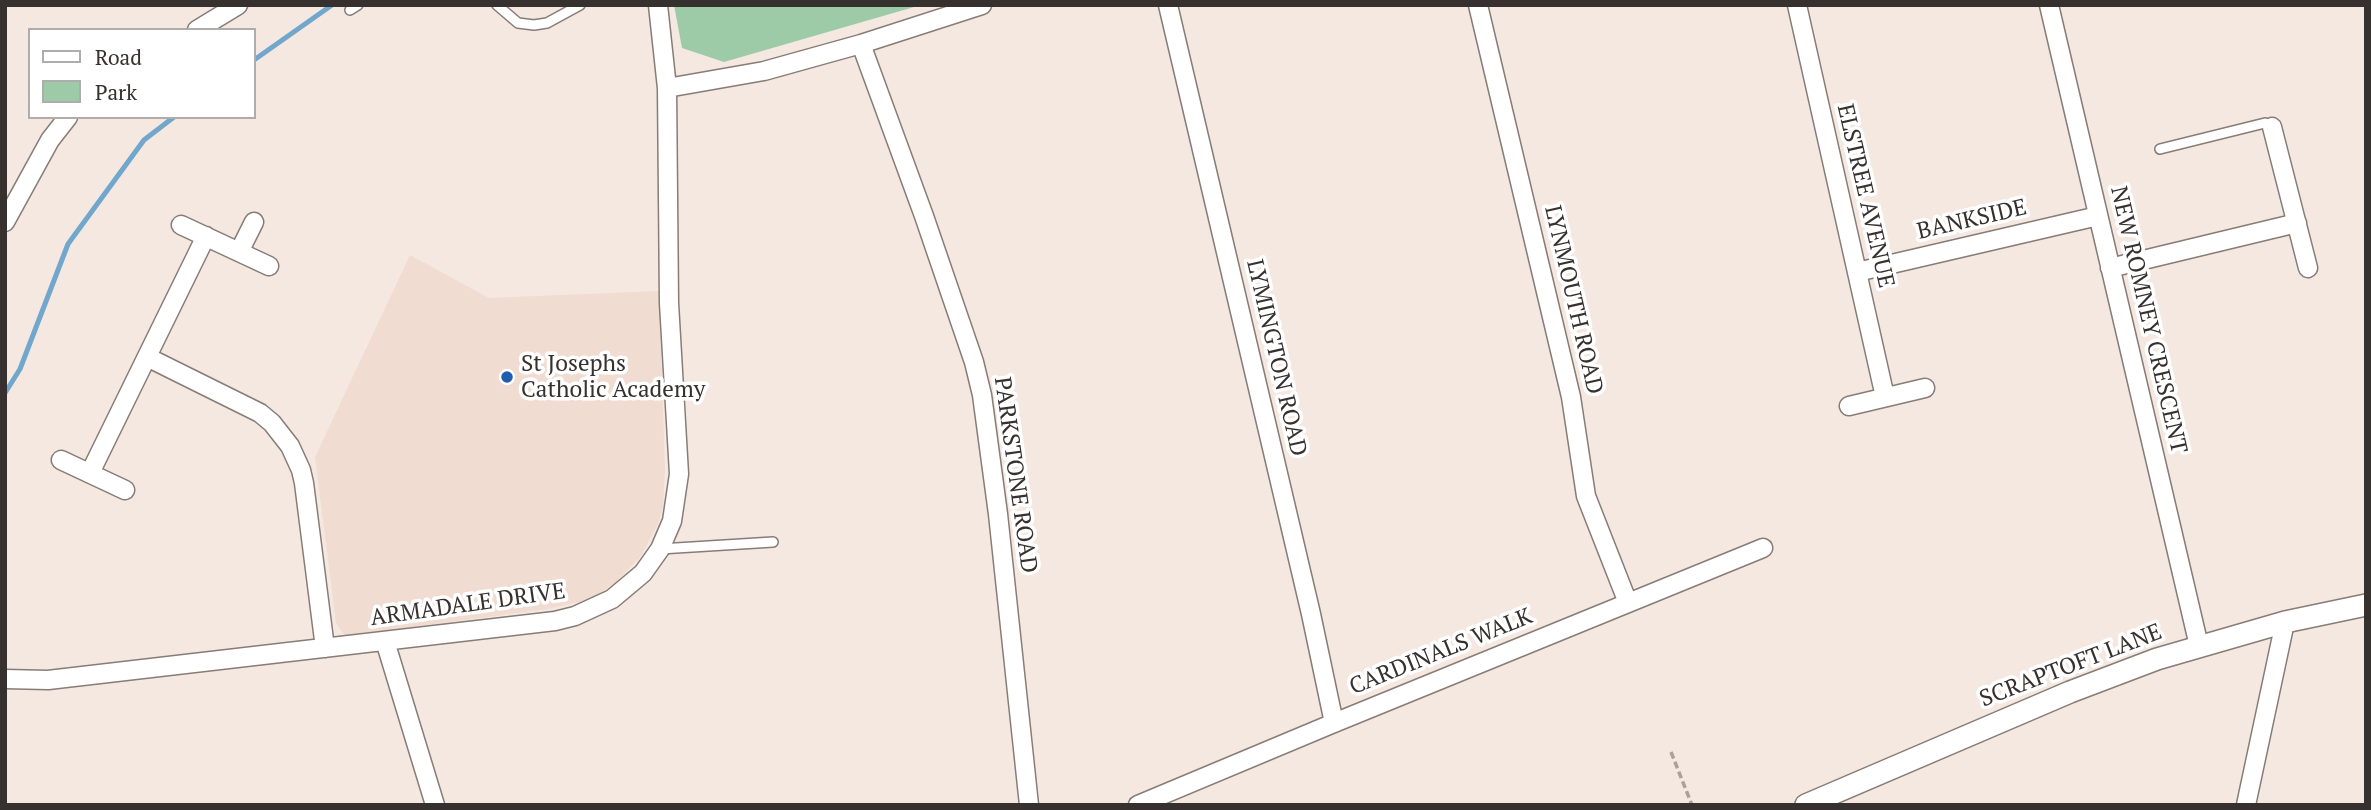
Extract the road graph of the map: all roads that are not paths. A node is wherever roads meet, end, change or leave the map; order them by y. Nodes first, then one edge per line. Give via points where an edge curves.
1 (497, 5) edge
2 (580, 5) edge
3 (658, 5) edge
4 (982, 5) edge
5 (1168, 5) edge
6 (1478, 5) edge
7 (1797, 5) edge
8 (2049, 5) edge
9 (236, 6) edge
10 (200, 28) edge
11 (861, 44) junction
12 (667, 88) junction
13 (66, 119) edge
14 (2272, 127) joint
15 (2160, 149) dead end
16 (2098, 216) junction
17 (5, 222) edge
18 (254, 222) dead end
19 (2297, 223) junction
20 (181, 225) dead end
21 (206, 236) junction
22 (239, 252) junction
23 (269, 265) dead end
24 (2110, 268) junction
25 (2308, 268) dead end
26 (1857, 272) junction
27 (147, 357) junction
28 (1925, 388) dead end
29 (1885, 397) junction
30 (1849, 406) dead end
31 (61, 460) dead end
32 (90, 473) junction
33 (125, 490) dead end
34 (773, 542) dead end
35 (1763, 548) dead end
36 (660, 549) junction
37 (1628, 603) junction
38 (2366, 605) edge
39 (2285, 622) junction
40 (385, 641) junction
41 (2199, 646) junction
42 (325, 648) junction
43 (5, 679) edge
44 (1334, 723) junction
45 (435, 805) edge
46 (1029, 805) edge
47 (1139, 805) edge
48 (1806, 805) edge
49 (2246, 805) edge

1 - 2 lane via 511,19 527,25 547,23
3 - 12 street, ARMADALE DRIVE
4 - 11 street
5 - 44 street, LYMINGTON ROAD
6 - 37 street, LYNMOUTH ROAD via 1571,397 1586,496
7 - 26 street, ELSTREE AVENUE
8 - 16 street, NEW ROMNEY CRESCENT
9 - 10 street
11 - 12 street via 764,71
11 - 46 street, PARKSTONE ROAD via 924,216 982,395
12 - 36 street, ARMADALE DRIVE via 670,303 679,474 672,521
13 - 17 street
14 - 15 lane via 2265,123
14 - 19 street
16 - 24 street, NEW ROMNEY CRESCENT
16 - 26 street, BANKSIDE
18 - 22 street
19 - 24 street
19 - 25 street
20 - 21 street
21 - 22 street
21 - 27 street
22 - 23 street
24 - 41 street, NEW ROMNEY CRESCENT
26 - 29 street, ELSTREE AVENUE
27 - 32 street
27 - 42 street via 260,413 290,446 304,484
28 - 29 street
29 - 30 street
31 - 32 street
32 - 33 street
34 - 36 lane
35 - 37 street, CARDINALS WALK
36 - 40 street, ARMADALE DRIVE via 628,587 575,616
37 - 44 street, CARDINALS WALK
38 - 39 street, SCRAPTOFT LANE
39 - 41 street, SCRAPTOFT LANE
39 - 49 street
40 - 42 street, ARMADALE DRIVE
40 - 45 street
41 - 48 street, SCRAPTOFT LANE via 2070,692
42 - 43 street, ARMADALE DRIVE via 48,680
44 - 47 street, CARDINALS WALK

